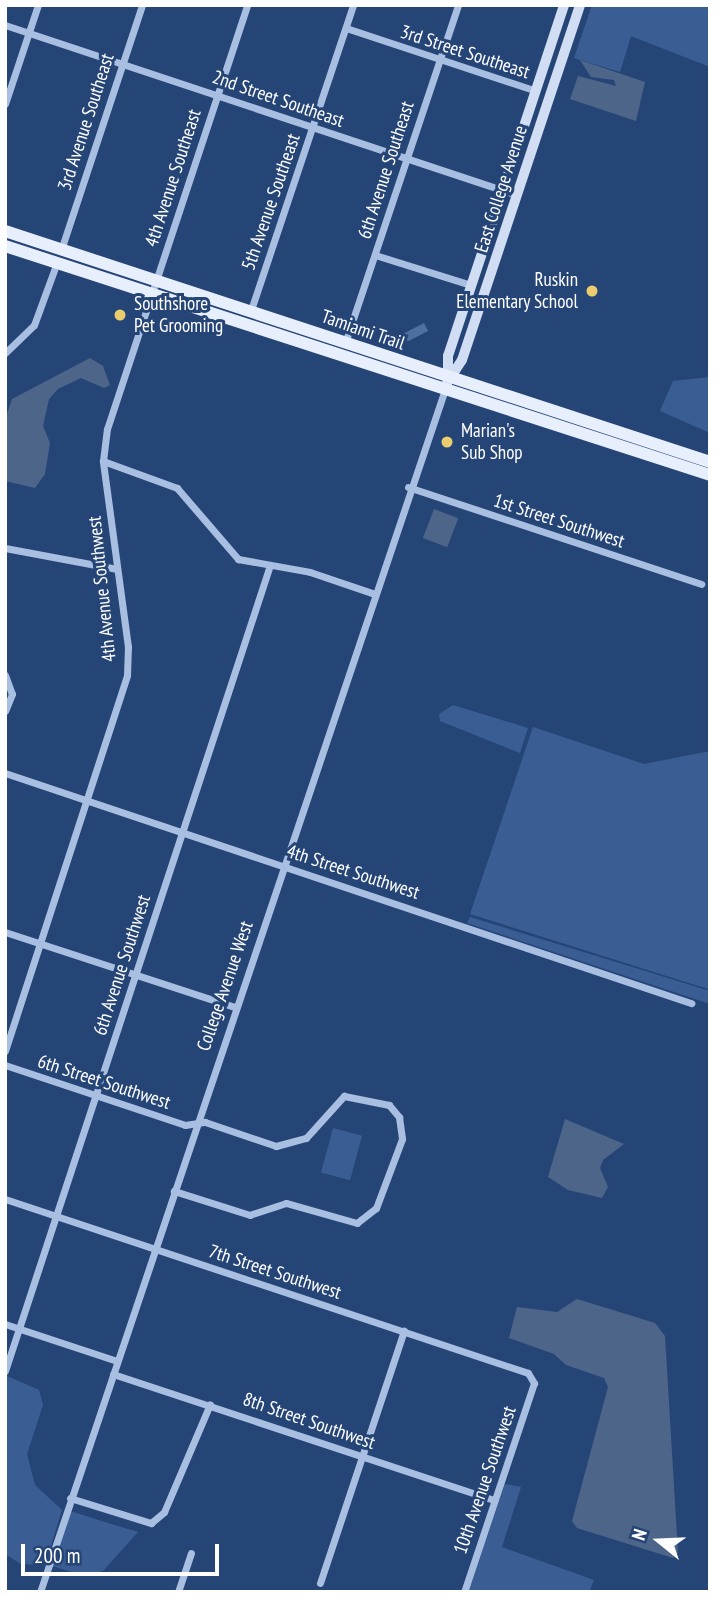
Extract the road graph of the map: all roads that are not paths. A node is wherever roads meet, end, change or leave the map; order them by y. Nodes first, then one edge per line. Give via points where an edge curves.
1 (38, 5) edge
2 (142, 5) edge
3 (247, 5) edge
4 (353, 5) edge
5 (458, 5) edge
6 (564, 5) edge
7 (580, 5) edge
8 (5, 25) edge
9 (346, 28) junction
10 (29, 33) junction
11 (439, 60) junction
12 (122, 64) junction
13 (536, 91) junction
14 (217, 95) junction
15 (5, 104) edge
16 (312, 128) junction
17 (407, 158) junction
18 (503, 190) junction
19 (517, 195) junction
20 (5, 231) edge
21 (5, 246) edge
22 (61, 250) junction
23 (375, 255) junction
24 (56, 263) junction
25 (156, 281) junction
26 (471, 285) junction
27 (151, 296) junction
28 (250, 313) junction
29 (254, 329) junction
30 (345, 344) junction
31 (325, 352) junction
32 (5, 353) edge
33 (446, 386) junction
34 (103, 461) junction
35 (710, 461) edge
36 (710, 475) edge
37 (408, 487) junction
38 (5, 548) edge
39 (269, 568) junction
40 (117, 569) junction
41 (701, 584) dead end
42 (372, 593) junction
43 (5, 676) edge
44 (5, 710) edge
45 (5, 773) edge
46 (88, 801) junction
47 (183, 832) junction
48 (282, 865) junction
49 (5, 932) edge
50 (41, 943) junction
51 (135, 975) junction
52 (691, 1003) dead end
53 (235, 1007) junction
54 (5, 1051) edge
55 (5, 1065) edge
56 (96, 1095) junction
57 (194, 1127) junction
58 (174, 1191) junction
59 (5, 1199) edge
60 (57, 1216) junction
61 (154, 1249) junction
62 (5, 1324) edge
63 (19, 1328) junction
64 (404, 1331) junction
65 (117, 1361) junction
66 (5, 1371) edge
67 (113, 1374) junction
68 (533, 1378) joint
69 (209, 1404) junction
70 (363, 1456) junction
71 (70, 1498) junction
72 (495, 1500) junction
73 (191, 1553) dead end
74 (320, 1583) dead end
75 (40, 1592) edge
76 (178, 1592) edge
77 (464, 1592) edge

1 - 10 street
2 - 12 street, 3rd Avenue Southeast
3 - 14 street, 4th Avenue Southeast
4 - 9 street, 5th Avenue Southeast
5 - 11 street, 6th Avenue Southeast
6 - 13 main road, East College Avenue
7 - 19 main road, East College Avenue
8 - 10 street, 2nd Street Southeast
9 - 11 street, 3rd Street Southeast
9 - 16 street, 5th Avenue Southeast
10 - 12 street, 2nd Street Southeast
10 - 15 street
11 - 13 street, 3rd Street Southeast
11 - 17 street, 6th Avenue Southeast
12 - 14 street, 2nd Street Southeast
12 - 22 street, 3rd Avenue Southeast
13 - 18 main road, East College Avenue
14 - 16 street, 2nd Street Southeast
14 - 25 street, 4th Avenue Southeast
16 - 17 street, 2nd Street Southeast
16 - 28 street, 5th Avenue Southeast
17 - 18 street, 2nd Street Southeast
17 - 23 street, 6th Avenue Southeast
18 - 19 street, 2nd Street Southeast
18 - 26 main road, East College Avenue
19 - 33 main road, East College Avenue via 462,360
20 - 22 main road, Tamiami Trail
21 - 24 main road, Tamiami Trail
22 - 24 street, 3rd Avenue Southeast
22 - 25 main road, Tamiami Trail
23 - 26 street
23 - 30 street, 6th Avenue Southeast
24 - 27 main road, Tamiami Trail
24 - 32 street, 3rd Avenue Southeast via 34,325
25 - 27 street, 4th Avenue Southwest
25 - 28 main road, Tamiami Trail
26 - 33 main road, East College Avenue via 448,356
27 - 29 main road, Tamiami Trail
27 - 34 street, 4th Avenue Southwest via 107,429
28 - 29 street
28 - 30 main road, Tamiami Trail
29 - 31 main road, Tamiami Trail
30 - 31 main road
30 - 33 main road, Tamiami Trail
31 - 33 main road, Tamiami Trail
33 - 35 main road, Tamiami Trail
33 - 36 main road, Tamiami Trail
33 - 37 street, College Avenue West
34 - 39 street via 177,488 238,559
34 - 40 street, 4th Avenue Southwest
37 - 41 street, 1st Street Southwest
37 - 42 street, College Avenue West
38 - 40 street
39 - 42 street via 310,572
39 - 47 street, 6th Avenue Southwest
40 - 46 street, 4th Avenue Southwest via 127,675
42 - 48 street, College Avenue West
43 - 44 street via 12,694
45 - 46 street, 4th Street Southwest
46 - 47 street, 4th Street Southwest
46 - 50 street, 4th Avenue Southwest
47 - 48 street, 4th Street Southwest
47 - 51 street, 6th Avenue Southwest
48 - 52 street, 4th Street Southwest
48 - 53 street, College Avenue West
49 - 50 street
50 - 51 street
50 - 54 street, 4th Avenue Southwest
51 - 53 street
51 - 56 street, 6th Avenue Southwest
53 - 57 street, College Avenue West
55 - 56 street, 6th Street Southwest
56 - 57 street, 6th Street Southwest
56 - 60 street, 6th Avenue Southwest
57 - 58 street, College Avenue West
57 - 58 street, 6th Street Southwest via 205,1122 290,1145 306,1139 336,1101 357,1097 389,1105 399,1118 402,1139 376,1208 357,1223 286,1203 250,1215
58 - 61 street, College Avenue West
59 - 60 street, 7th Street Southwest
60 - 61 street, 7th Street Southwest
60 - 63 street, 6th Avenue Southwest
61 - 64 street, 7th Street Southwest
61 - 65 street, College Avenue West
62 - 63 street
63 - 65 street
63 - 66 street, 6th Avenue Southwest
64 - 68 street, 7th Street Southwest via 524,1369
64 - 70 street
65 - 67 street, College Avenue West
67 - 69 street, 8th Street Southwest
67 - 71 street, College Avenue West
68 - 72 street, 10th Avenue Southwest
69 - 70 street, 8th Street Southwest
69 - 71 street via 164,1512 151,1523
70 - 72 street, 8th Street Southwest
70 - 74 street
71 - 75 street, College Avenue West
72 - 77 street, 10th Avenue Southwest
73 - 76 street

